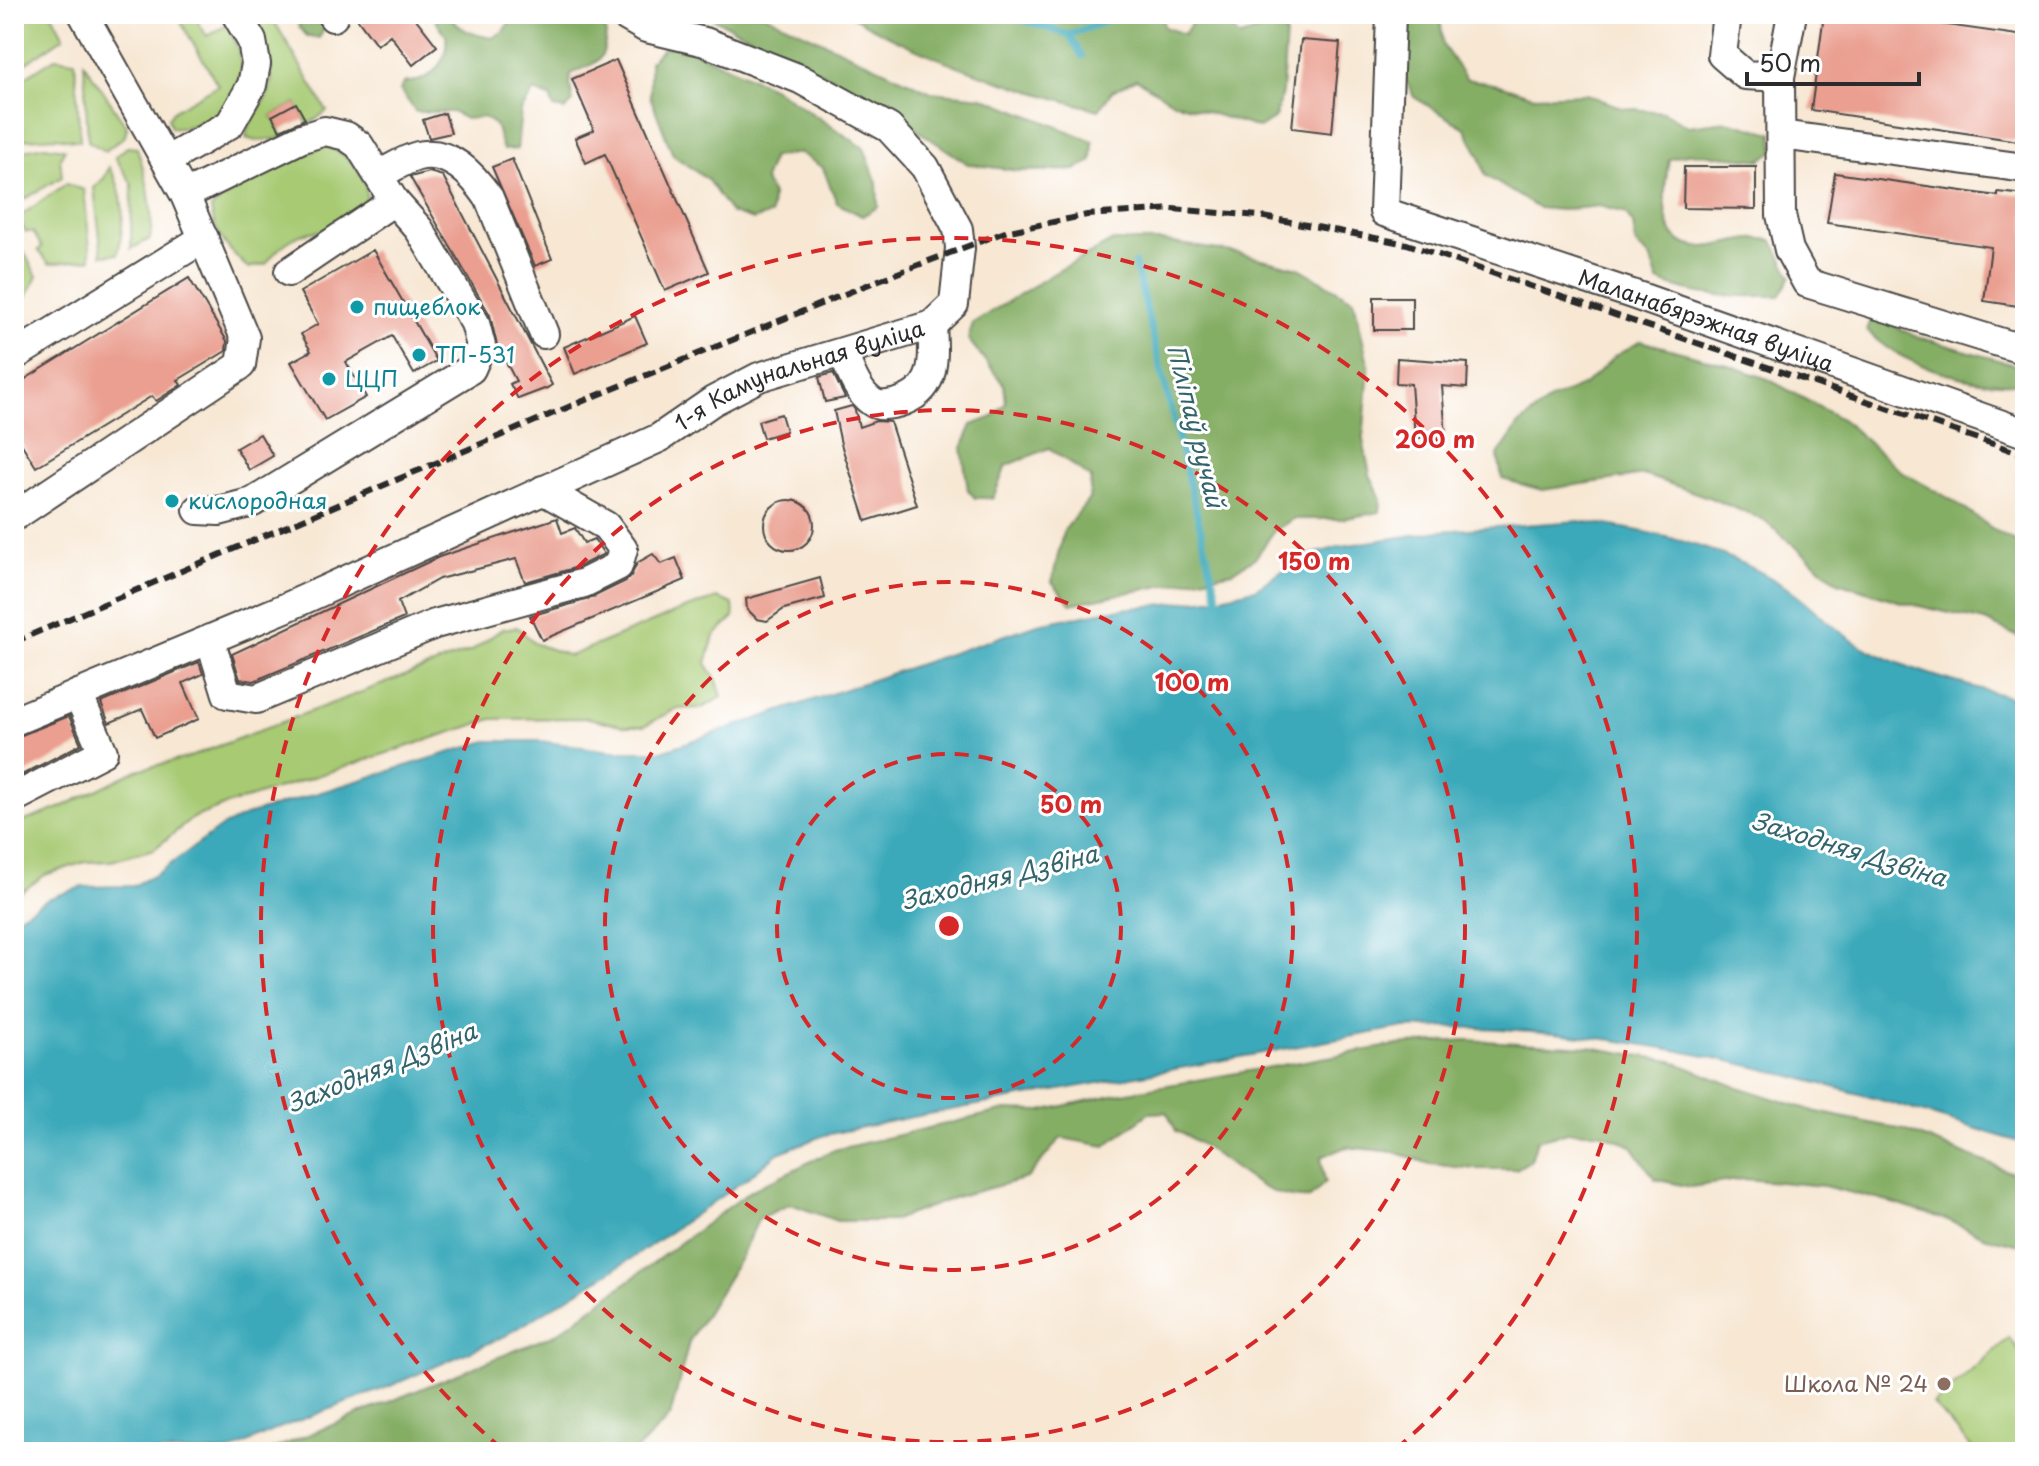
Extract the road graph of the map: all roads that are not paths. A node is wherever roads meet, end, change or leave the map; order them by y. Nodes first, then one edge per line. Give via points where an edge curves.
1 (83, 14) edge
2 (236, 14) edge
3 (622, 14) edge
4 (1391, 14) edge
5 (1727, 14) edge
6 (1792, 14) edge
7 (1780, 77) junction
8 (1781, 135) junction
9 (166, 161) junction
10 (2025, 168) edge
11 (378, 175) junction
12 (185, 195) junction
13 (394, 201) junction
14 (204, 238) junction
15 (289, 272) dead end
16 (932, 325) junction
17 (544, 334) dead end
18 (2022, 346) edge
19 (843, 353) junction
20 (14, 356) edge
21 (2025, 433) edge
22 (543, 490) junction
23 (198, 510) dead end
24 (14, 515) edge
25 (210, 639) junction
26 (78, 694) junction
27 (14, 721) edge
28 (14, 798) edge

1 - 9 street
2 - 9 street via 252,41 252,85 230,124
3 - 16 street, 1-я Камунальная вуліца via 646,28 705,42 800,79 889,128 925,167 958,229 954,304
4 - 21 street, Маланабярэжная вуліца via 1384,212
5 - 7 street via 1722,55 1745,75
6 - 7 street
7 - 8 street
8 - 10 street
8 - 18 street via 1781,215 1789,250 1807,283
9 - 12 street
11 - 12 street via 359,145 325,131
11 - 13 street
11 - 17 street via 418,156 438,156 454,161 477,181 489,198
12 - 14 street
13 - 15 street
13 - 23 street via 419,229 475,323 481,346 471,369 253,502 219,511
14 - 20 street
14 - 24 street via 245,338 241,365
16 - 19 street, 1-я Камунальная вуліца
16 - 19 street via 934,361 926,384 911,399 874,404 861,391
19 - 22 street, 1-я Камунальная вуліца via 759,377 659,438
22 - 25 street, 1-я Камунальная вуліца
22 - 25 street via 606,526 623,549 618,566 584,583 435,624 256,699 227,694
25 - 26 street, 1-я Камунальная вуліца
26 - 27 street, 1-я Камунальная вуліца
26 - 28 street via 103,752

